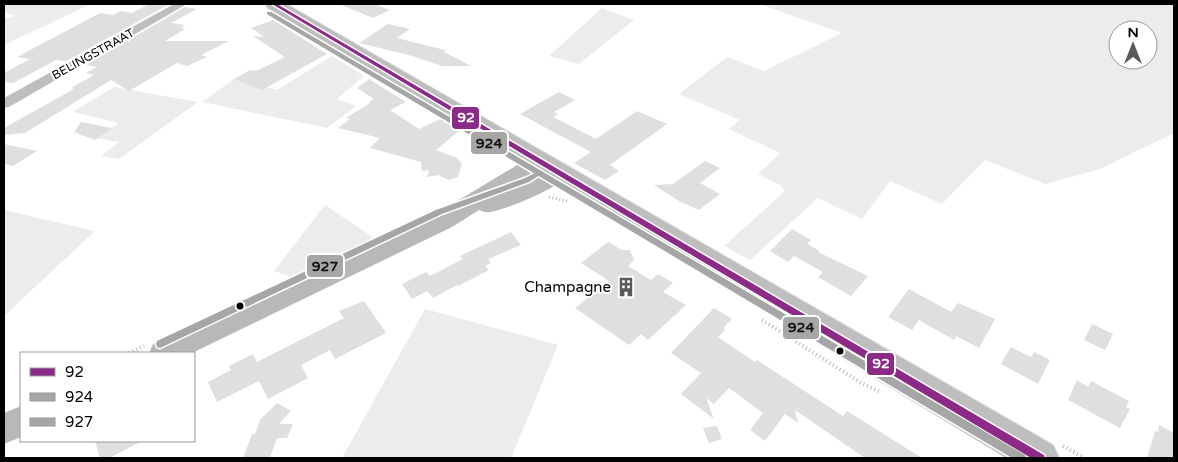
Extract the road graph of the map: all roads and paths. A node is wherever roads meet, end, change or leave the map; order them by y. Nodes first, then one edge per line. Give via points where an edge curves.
1 (182, 4) edge
2 (274, 4) edge
3 (4, 104) edge
4 (550, 167) junction
5 (551, 198) dead end
6 (570, 202) dead end
7 (166, 352) edge
8 (20, 421) edge
9 (4, 429) edge
10 (1040, 458) edge

1 - 3 street, BELINGSTRAAT
2 - 4 main road
4 - 7 main road via 531,190 443,220
4 - 10 main road
5 - 6 path
8 - 9 main road

